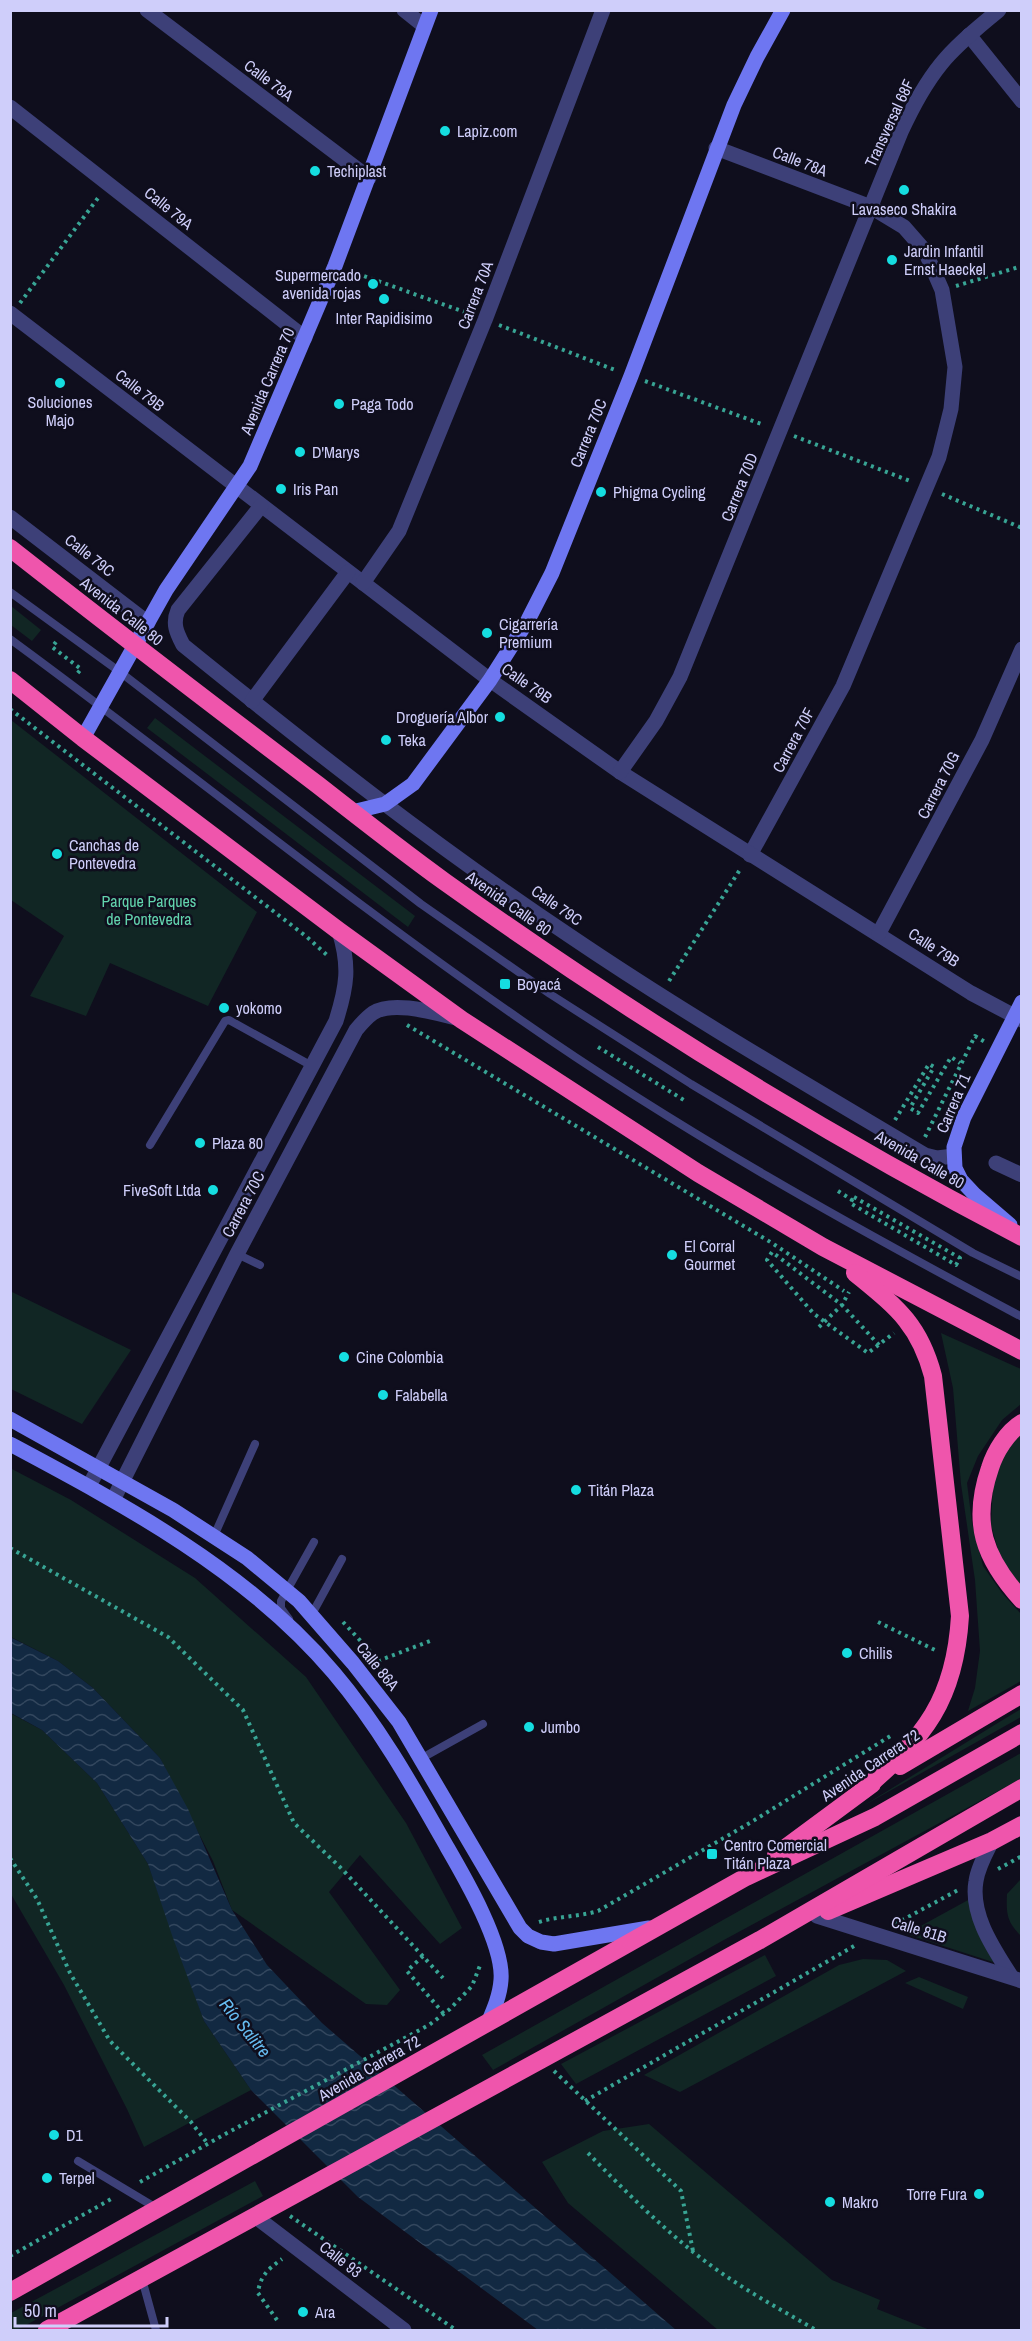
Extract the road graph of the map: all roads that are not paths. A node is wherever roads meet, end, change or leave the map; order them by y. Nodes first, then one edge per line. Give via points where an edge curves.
1 (147, 10) edge
2 (404, 10) edge
3 (431, 10) edge
4 (603, 10) edge
5 (783, 10) edge
6 (999, 10) edge
7 (424, 26) junction
8 (969, 35) junction
9 (1022, 102) edge
10 (10, 107) edge
11 (716, 148) junction
12 (369, 178) junction
13 (871, 207) junction
14 (942, 290) joint
15 (11, 314) edge
16 (304, 338) junction
17 (237, 488) junction
18 (261, 506) junction
19 (10, 517) edge
20 (10, 548) edge
21 (348, 572) junction
22 (363, 583) junction
23 (10, 592) edge
24 (148, 623) junction
25 (10, 639) edge
26 (135, 646) junction
27 (1022, 650) edge
28 (120, 672) junction
29 (10, 680) edge
30 (490, 680) junction
31 (252, 701) junction
32 (100, 707) junction
33 (83, 738) junction
34 (620, 772) junction
35 (385, 804) junction
36 (352, 812) junction
37 (750, 855) junction
38 (339, 931) junction
39 (879, 933) junction
40 (1022, 1002) edge
41 (1018, 1018) edge
42 (462, 1020) junction
43 (312, 1066) junction
44 (150, 1145) dead end
45 (954, 1156) junction
46 (996, 1163) dead end
47 (1022, 1175) edge
48 (1022, 1236) edge
49 (823, 1247) junction
50 (237, 1254) junction
51 (260, 1265) dead end
52 (1022, 1277) edge
53 (1022, 1317) edge
54 (1022, 1351) edge
55 (10, 1419) edge
56 (1022, 1423) edge
57 (10, 1444) edge
58 (255, 1444) dead end
59 (99, 1467) junction
60 (122, 1481) junction
61 (89, 1486) junction
62 (113, 1500) junction
63 (214, 1536) junction
64 (314, 1542) dead end
65 (342, 1559) dead end
66 (287, 1589) junction
67 (1022, 1600) edge
68 (312, 1614) junction
69 (306, 1641) junction
70 (1022, 1694) edge
71 (483, 1724) dead end
72 (1022, 1733) edge
73 (422, 1758) junction
74 (1022, 1788) edge
75 (863, 1790) junction
76 (1022, 1825) edge
77 (992, 1841) junction
78 (746, 1877) junction
79 (817, 1916) junction
80 (660, 1926) junction
81 (760, 1940) junction
82 (1016, 1978) edge
83 (488, 2023) junction
84 (78, 2162) dead end
85 (158, 2209) junction
86 (256, 2217) junction
87 (141, 2279) junction
88 (10, 2292) edge
89 (47, 2331) edge
90 (156, 2331) edge
91 (404, 2331) edge

1 - 12 street, Calle 78A
2 - 7 street
3 - 7 street, Avenida Carrera 70
4 - 22 street, Carrera 70A via 485,320 399,531
5 - 11 street, Carrera 70C
6 - 8 street, Transversal 68F
7 - 12 street, Avenida Carrera 70
8 - 9 street
8 - 13 street, Transversal 68F via 941,63 918,97
10 - 16 street, Calle 79A
11 - 13 street, Calle 78A
11 - 30 street, Carrera 70C via 552,573
12 - 16 street, Avenida Carrera 70
13 - 14 street, Calle 78A via 904,227 925,251
13 - 34 street, Carrera 70D via 680,677 656,721
14 - 37 street, Carrera 70F via 955,367 951,409 939,457 843,686
15 - 17 street, Calle 79B
16 - 17 street, Avenida Carrera 70 via 258,450
17 - 18 street, Calle 79B
17 - 24 street, Avenida Carrera 70 via 166,590
18 - 21 street, Calle 79B
18 - 31 street, Calle 79C via 175,618 175,629 183,645
19 - 24 street, Calle 79C
20 - 26 highway, Avenida Calle 80
21 - 22 street, Calle 79B
21 - 31 street
22 - 30 street, Calle 79B
23 - 28 lane
24 - 26 street, Avenida Carrera 70
25 - 32 lane
26 - 28 street, Avenida Carrera 70
26 - 36 highway, Avenida Calle 80
27 - 39 street, Carrera 70G via 982,740
28 - 32 street, Avenida Carrera 70
28 - 52 lane via 421,904 550,994 691,1084 973,1253
29 - 33 highway
30 - 34 street, Calle 79B
30 - 35 street, Carrera 70C via 413,784
31 - 35 street, Calle 79C
32 - 33 street, Avenida Carrera 70
32 - 53 lane via 395,931 523,1022 670,1118 887,1245
33 - 38 highway
34 - 37 street, Calle 79B
35 - 36 street, Carrera 70C
35 - 45 street, Calle 79C via 571,937 660,994 931,1157
36 - 48 highway, Avenida Calle 80 via 442,880 592,983 776,1098
37 - 39 street, Calle 79B
38 - 42 highway
38 - 43 street, Carrera 70C via 345,952 345,992 336,1021
39 - 41 street, Calle 79B via 971,993
40 - 41 street, Carrera 71
41 - 45 street, Carrera 71 via 964,1117
42 - 49 highway via 698,1173
42 - 50 street, Carrera 70C via 413,1008 388,1008 375,1012 356,1030
43 - 44 lane via 225,1021
43 - 59 street, Carrera 70C
45 - 48 street, Carrera 71 via 961,1180
46 - 47 street
49 - 54 highway
49 - 75 highway via 904,1316 928,1355 959,1594 959,1645 947,1687 918,1737
50 - 51 lane
50 - 60 street, Carrera 70C
55 - 59 street, Calle 86A
56 - 67 highway via 994,1455 981,1492 981,1524 989,1553 1004,1580
57 - 61 street
58 - 63 lane
59 - 60 street, Calle 86A
59 - 61 street, Carrera 70C
60 - 62 street, Carrera 70C
60 - 63 street, Calle 86A
61 - 62 street
62 - 69 street via 236,1581
63 - 66 street, Calle 86A
64 - 66 lane
65 - 68 lane
66 - 68 street, Calle 86A
66 - 69 lane via 281,1608
68 - 73 street, Calle 86A via 399,1722
69 - 83 street via 386,1741 462,1872 500,1959 499,1997
70 - 75 highway, Avenida Carrera 72
71 - 73 lane
72 - 78 highway, Avenida Carrera 72 via 875,1817
73 - 80 street, Calle 86A via 507,1909 528,1936 554,1944
74 - 81 highway
75 - 78 highway, Avenida Carrera 72
76 - 77 highway
77 - 79 highway
77 - 82 street, Calle 81B via 975,1881 977,1905 984,1929
78 - 80 highway, Avenida Carrera 72
79 - 81 highway
79 - 82 street, Calle 81B
80 - 83 highway, Avenida Carrera 72
81 - 86 highway
83 - 85 highway, Avenida Carrera 72
84 - 85 lane
85 - 88 highway, Avenida Carrera 72
86 - 87 highway
86 - 91 street, Calle 93
87 - 89 highway
87 - 90 lane

